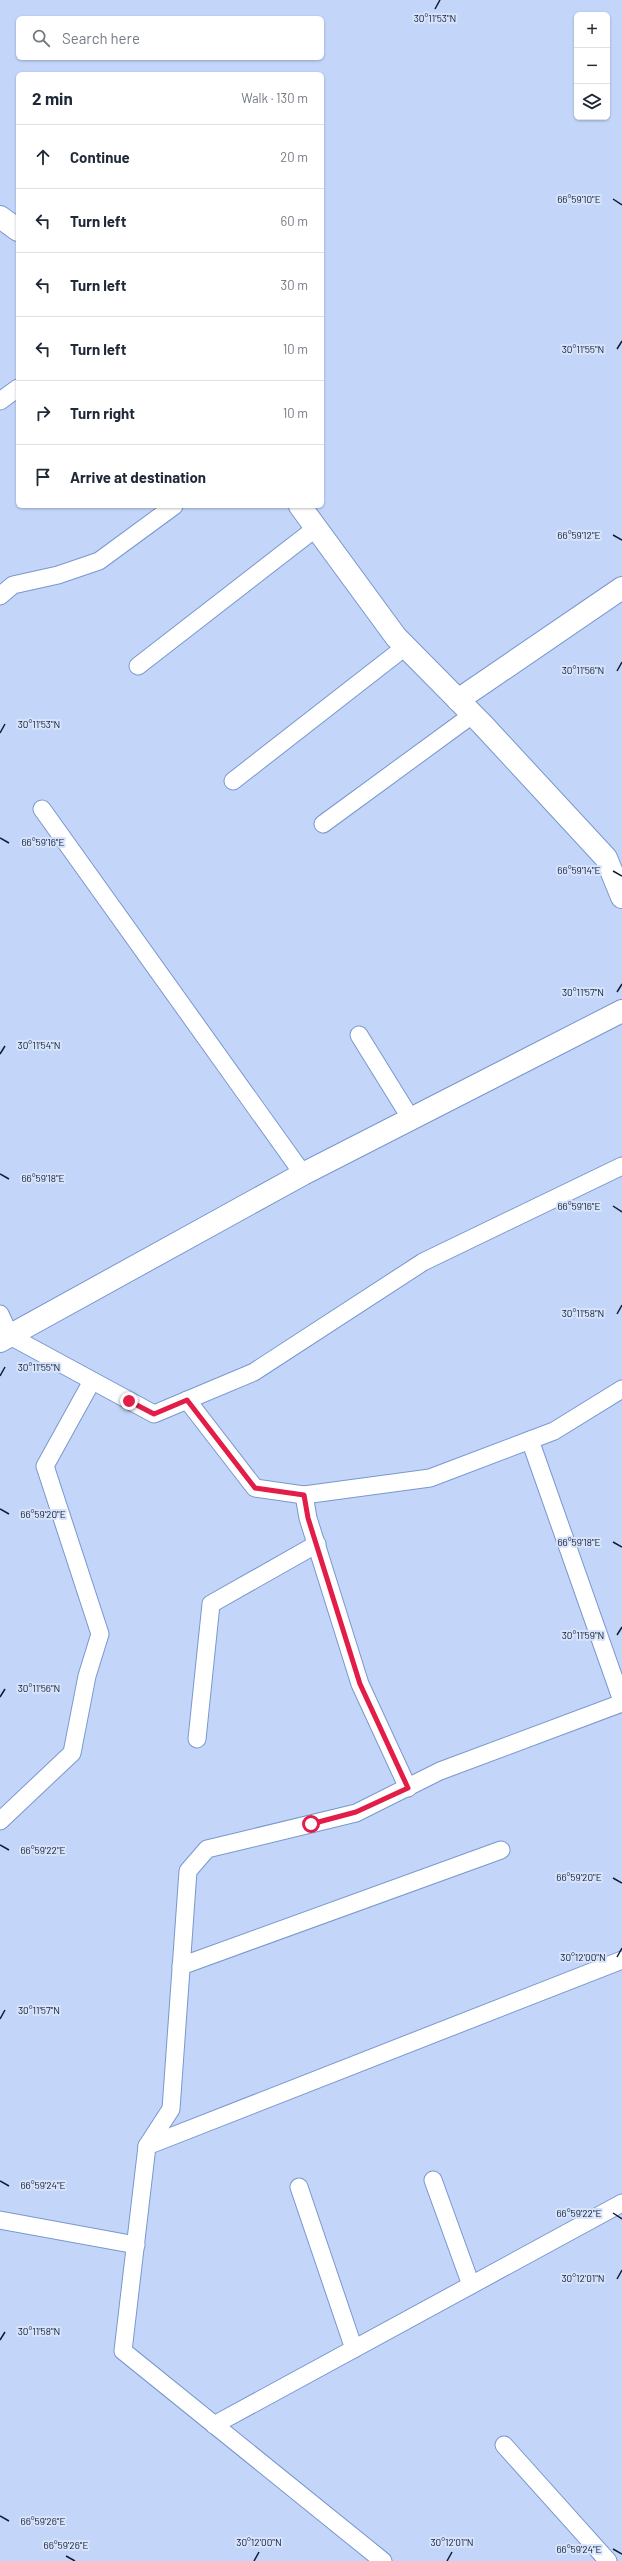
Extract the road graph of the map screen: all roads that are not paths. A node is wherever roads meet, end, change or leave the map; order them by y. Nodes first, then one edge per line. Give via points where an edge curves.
1 (0, 217) edge
2 (16, 229) edge
3 (16, 389) edge
4 (0, 401) edge
5 (171, 508) edge
6 (301, 508) edge
7 (316, 528) junction
8 (622, 588) edge
9 (0, 596) edge
10 (405, 647) junction
11 (138, 666) dead end
12 (465, 707) junction
13 (233, 781) dead end
14 (42, 809) dead end
15 (323, 824) dead end
16 (622, 897) edge
17 (622, 1011) edge
18 (359, 1035) dead end
19 (411, 1119) junction
20 (622, 1166) edge
21 (303, 1174) junction
22 (0, 1314) edge
23 (5, 1339) edge
24 (92, 1381) junction
25 (622, 1389) edge
26 (187, 1400) junction
27 (530, 1440) junction
28 (304, 1495) junction
29 (317, 1544) junction
30 (622, 1702) edge
31 (196, 1738) dead end
32 (408, 1788) junction
33 (0, 1821) edge
34 (501, 1850) dead end
35 (622, 1960) edge
36 (181, 1966) junction
37 (147, 2146) junction
38 (434, 2180) dead end
39 (299, 2187) dead end
40 (622, 2203) edge
41 (0, 2220) edge
42 (136, 2245) junction
43 (471, 2285) junction
44 (354, 2349) junction
45 (214, 2425) junction
46 (504, 2445) dead end
47 (383, 2561) edge
48 (608, 2561) edge

1 - 2 street
3 - 4 lane
5 - 9 lane via 99,562 13,585
6 - 7 street
7 - 10 street
7 - 11 lane
8 - 12 street
10 - 12 street
10 - 13 lane
12 - 15 lane
12 - 16 street via 606,858
14 - 21 lane
17 - 19 street
18 - 19 lane
19 - 21 street
20 - 26 lane via 423,1262 254,1372
21 - 23 street
22 - 23 lane
23 - 24 lane
24 - 26 lane via 154,1414
24 - 33 lane via 44,1466 100,1634 87,1676 72,1753
25 - 27 lane via 554,1431
26 - 28 lane via 255,1488
27 - 28 lane via 430,1478
27 - 30 lane
28 - 29 lane
29 - 31 lane via 212,1604
29 - 32 lane via 360,1684
30 - 32 lane via 440,1771
32 - 36 lane via 356,1812 207,1849 188,1871
34 - 36 lane
35 - 37 lane
36 - 37 lane via 171,2109
37 - 42 lane
38 - 43 lane
39 - 44 lane
40 - 43 lane
41 - 42 lane
42 - 45 lane via 123,2351
43 - 44 lane
44 - 45 lane
45 - 47 lane
46 - 48 lane

